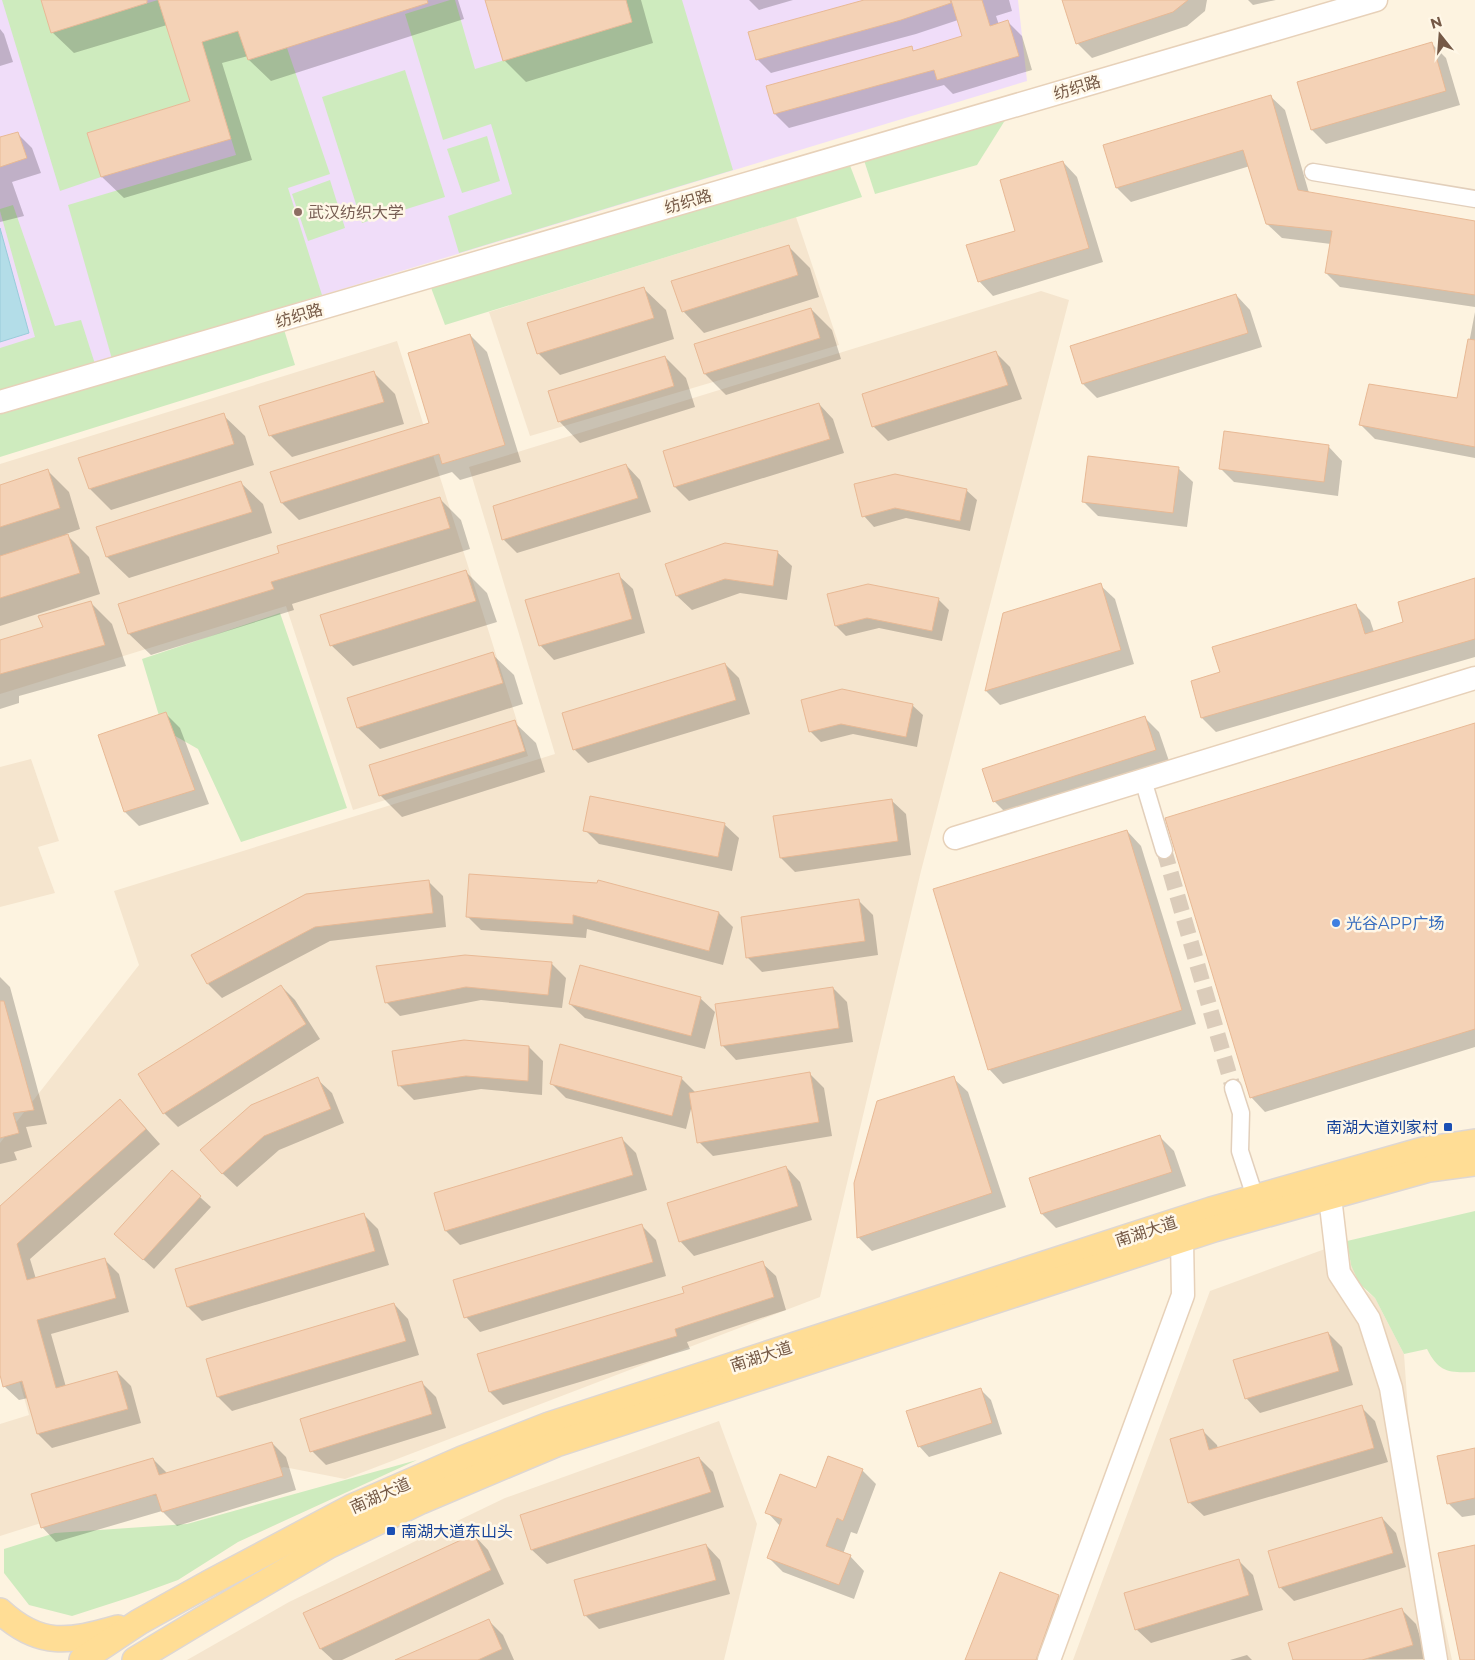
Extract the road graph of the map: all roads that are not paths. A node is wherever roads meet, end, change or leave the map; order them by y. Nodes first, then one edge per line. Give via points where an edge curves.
1 (1376, 0) edge
2 (1314, 172) dead end
3 (1475, 199) edge
4 (0, 402) edge
5 (1475, 678) edge
6 (1143, 780) junction
7 (955, 838) dead end
8 (1164, 850) tunnel mouth
9 (1233, 1088) tunnel mouth
10 (1475, 1142) edge
11 (1475, 1163) edge
12 (1329, 1187) junction
13 (1256, 1197) junction
14 (1179, 1230) junction
15 (0, 1611) edge
16 (139, 1622) junction
17 (82, 1660) edge
18 (135, 1660) edge
19 (1049, 1660) edge
20 (1436, 1660) edge

1 - 4 street, 纺织路
2 - 3 street
5 - 6 street
6 - 7 street
6 - 8 street
9 - 13 street via 1241,1113 1240,1151
10 - 12 main road, 南湖大道 via 1423,1150
11 - 12 main road, 南湖大道
12 - 13 main road, 南湖大道
12 - 14 main road, 南湖大道 via 1214,1229
12 - 20 street via 1339,1273 1369,1319 1391,1388
13 - 14 main road, 南湖大道
14 - 16 main road, 南湖大道 via 549,1425 470,1455 352,1507
14 - 18 main road, 南湖大道 via 556,1444 421,1501 328,1546
14 - 19 street via 1183,1296
15 - 16 main road via 32,1634 50,1639 74,1639
16 - 17 main road, 南湖大道

